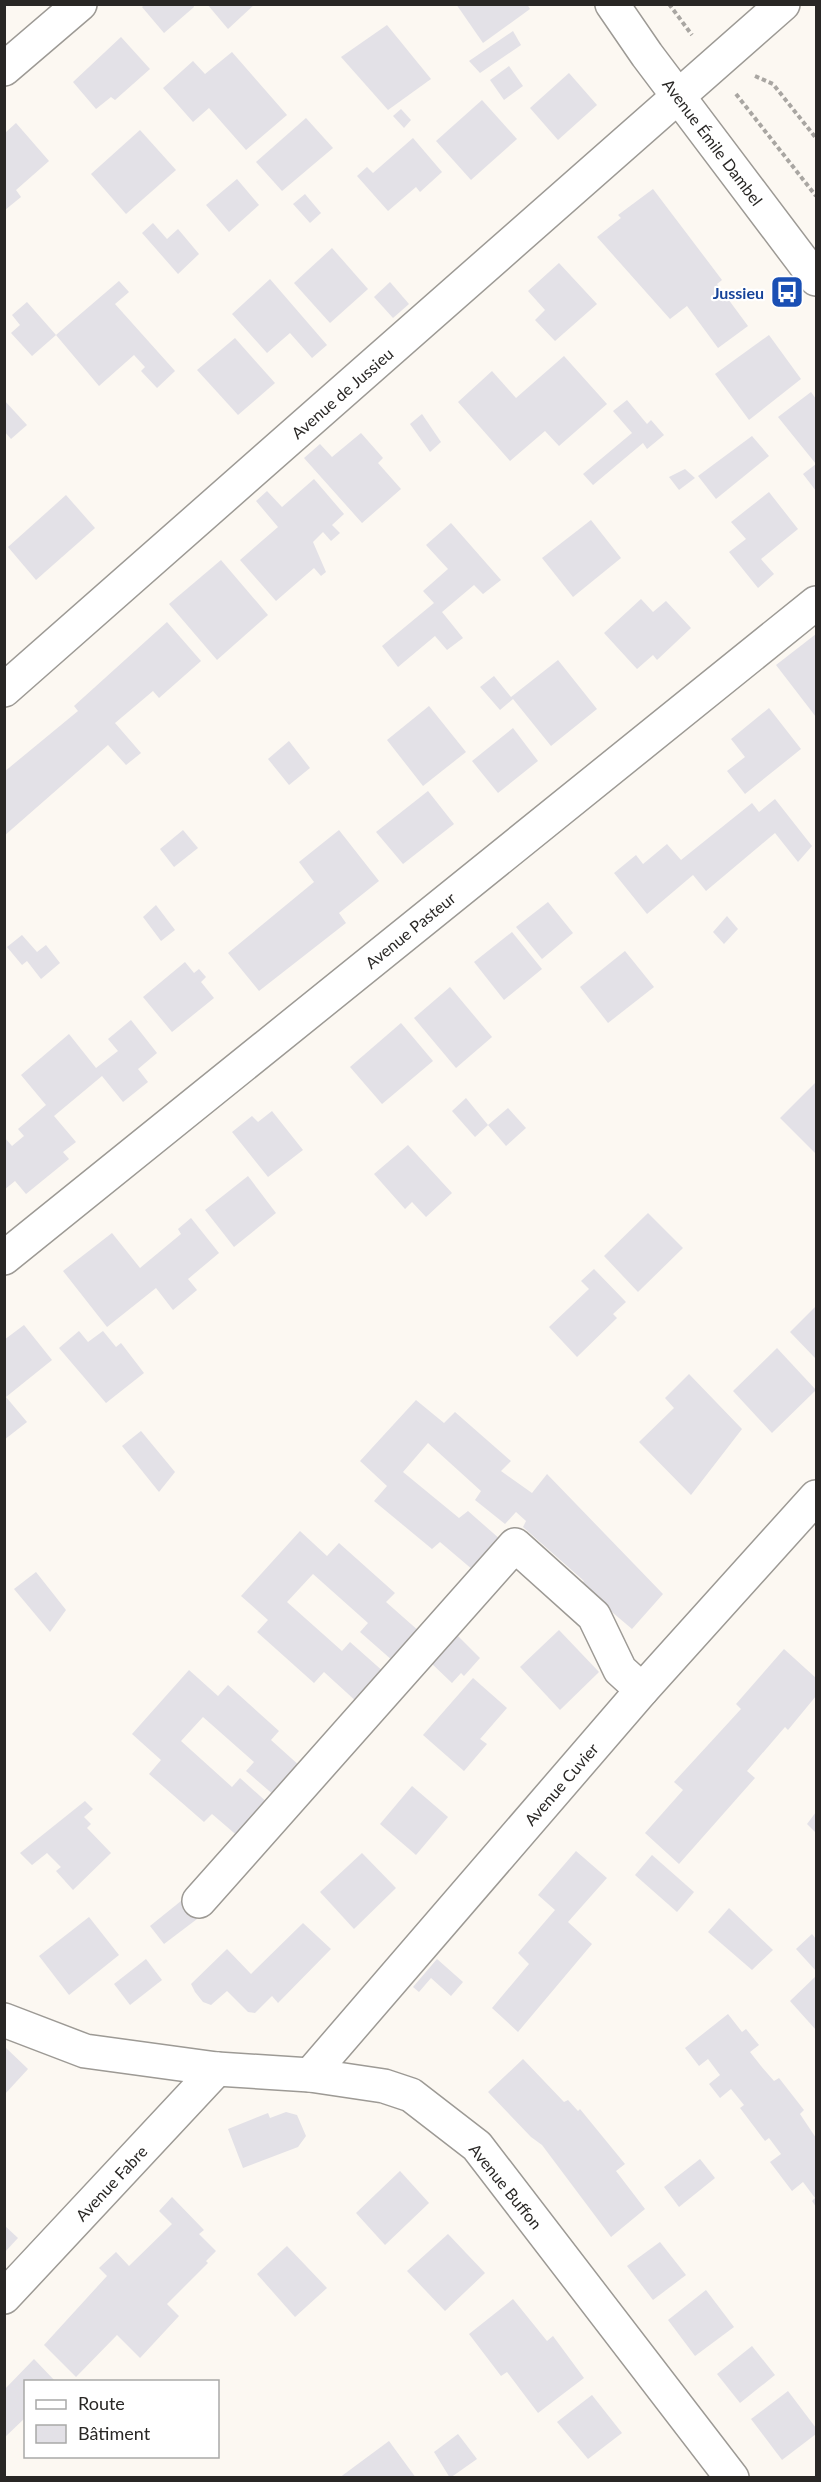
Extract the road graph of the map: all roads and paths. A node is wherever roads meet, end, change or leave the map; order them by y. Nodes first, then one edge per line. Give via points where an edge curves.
1 (80, 4) edge
2 (612, 4) edge
3 (783, 4) edge
4 (714, 65) junction
5 (4, 69) edge
6 (679, 96) junction
7 (816, 196) edge
8 (816, 279) edge
9 (816, 603) edge
10 (4, 690) edge
11 (4, 1258) edge
12 (816, 1497) edge
13 (642, 1690) junction
14 (199, 1901) dead end
15 (4, 2020) edge
16 (217, 2069) junction
17 (310, 2074) junction
18 (4, 2297) edge
19 (732, 2478) edge

1 - 5 street
2 - 6 street, Avenue Émile Dambel
3 - 4 street, Avenue de Jussieu
4 - 6 street, Avenue de Jussieu
4 - 7 path
6 - 8 street, Avenue Émile Dambel
6 - 10 street, Avenue de Jussieu
9 - 11 street, Avenue Pasteur
12 - 13 street, Avenue Cuvier
13 - 14 street via 620,1670 594,1616 515,1545
13 - 17 street, Avenue Cuvier
15 - 16 street, Avenue Buffon via 86,2051
16 - 17 street, Avenue Buffon
16 - 18 street, Avenue Fabre
17 - 19 street, Avenue Buffon via 384,2086 411,2095 477,2146

